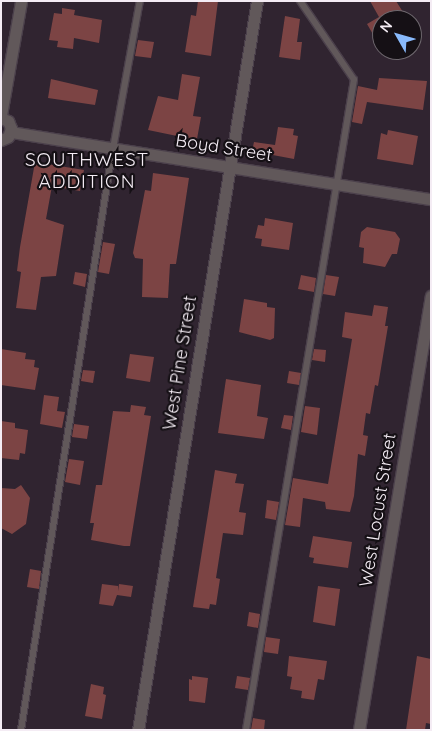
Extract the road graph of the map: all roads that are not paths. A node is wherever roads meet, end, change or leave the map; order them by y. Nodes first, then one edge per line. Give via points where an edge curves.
1 (21, 1) edge
2 (140, 1) edge
3 (257, 1) edge
4 (300, 1) edge
5 (1, 117) edge
6 (11, 132) junction
7 (1, 140) edge
8 (113, 148) junction
9 (230, 166) junction
10 (337, 184) junction
11 (431, 199) edge
12 (431, 296) edge
13 (21, 730) edge
14 (138, 730) edge
15 (246, 730) edge
16 (359, 730) edge

1 - 5 street
2 - 8 lane
3 - 9 street, West Pine Street
4 - 10 lane via 354,80
5 - 6 street via 10,124
6 - 7 street
6 - 8 street, Boyd Street
8 - 9 street, Boyd Street
8 - 13 lane
9 - 10 street, Boyd Street
9 - 14 street, West Pine Street
10 - 11 street, Boyd Street
10 - 15 lane
12 - 16 street, West Locust Street

